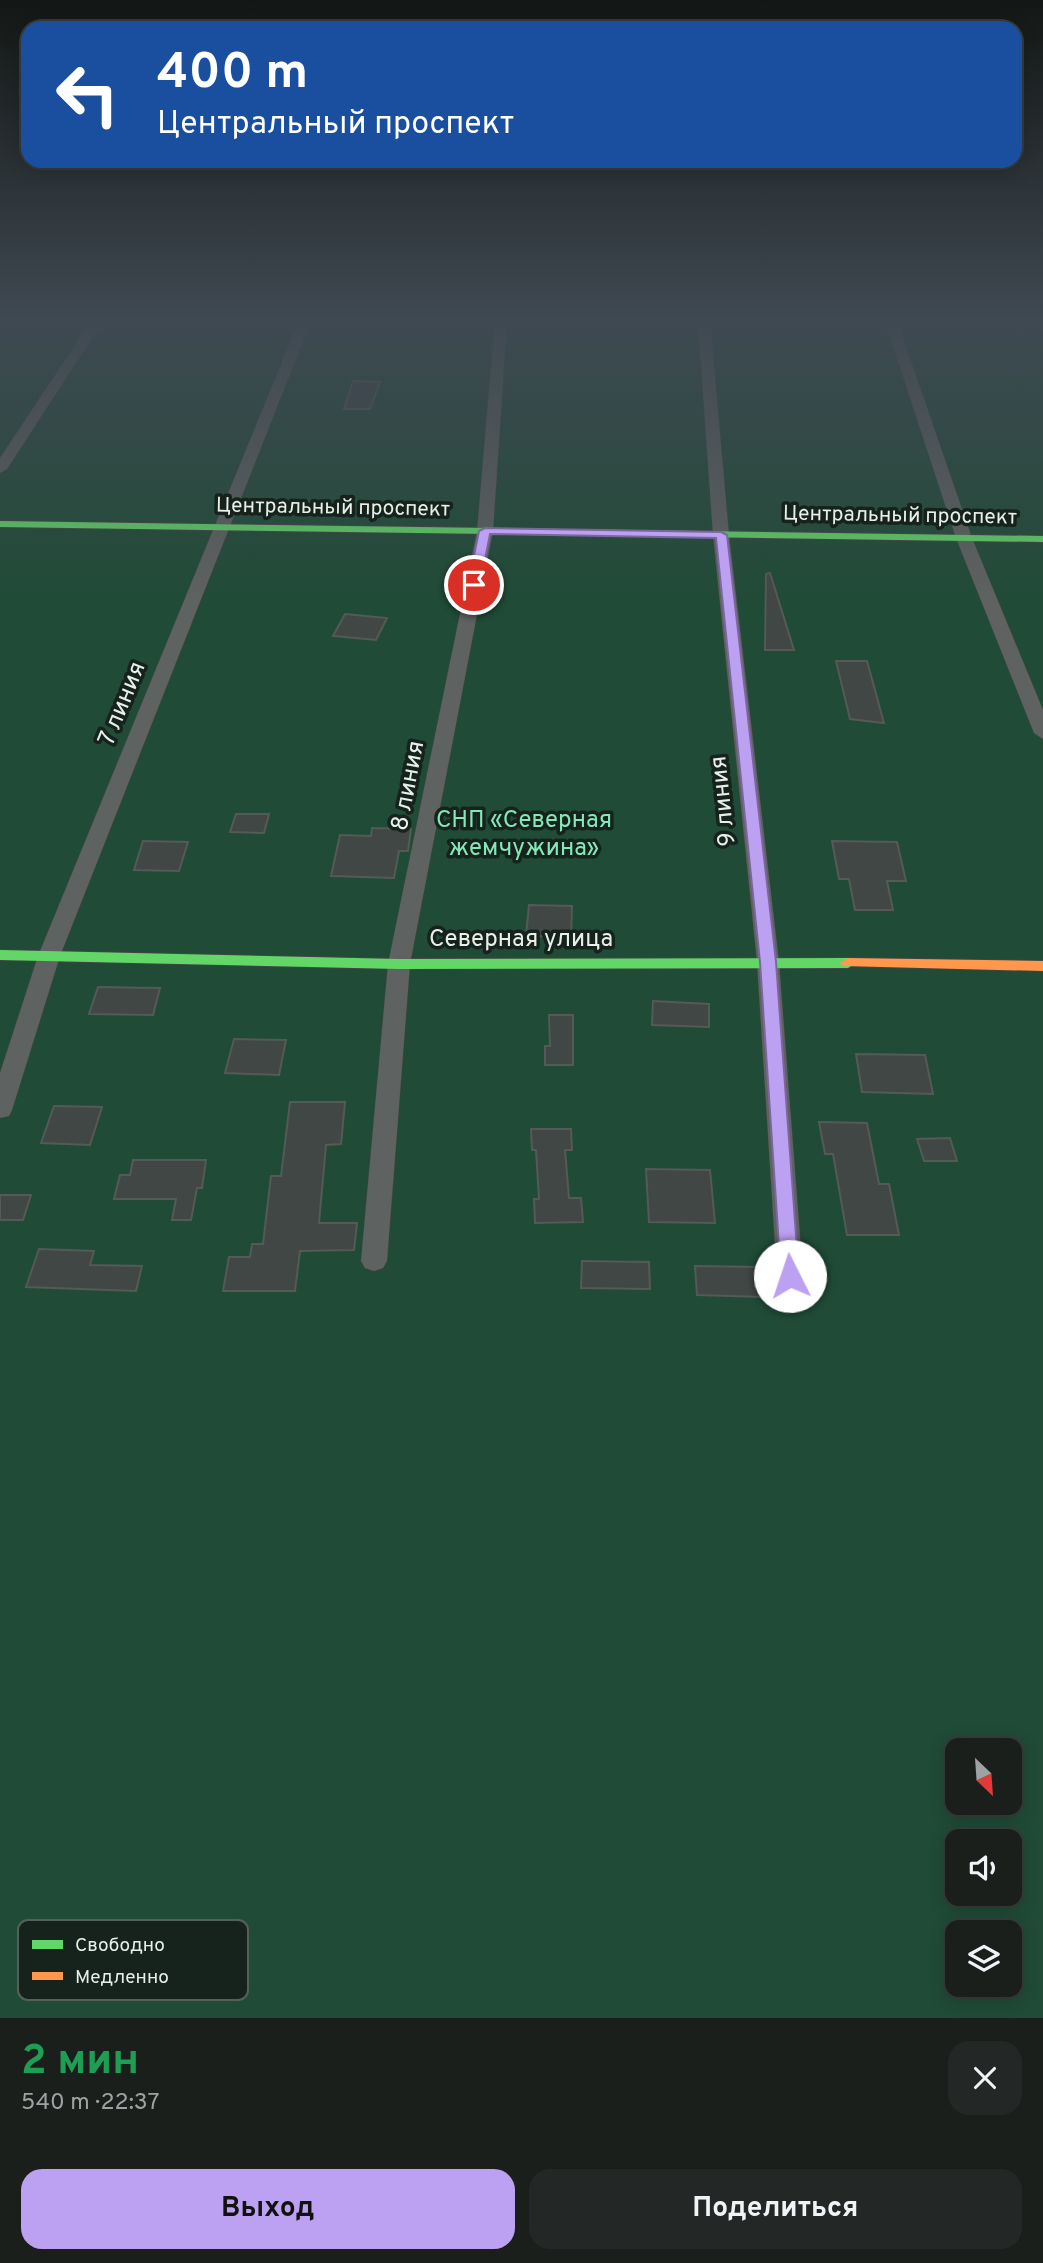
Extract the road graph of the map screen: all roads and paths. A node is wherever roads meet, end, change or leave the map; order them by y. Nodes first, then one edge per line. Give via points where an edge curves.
1 (36, 415) edge
2 (266, 415) edge
3 (494, 415) edge
4 (711, 415) edge
5 (923, 415) edge
6 (0, 470) edge
7 (0, 524) edge
8 (220, 527) junction
9 (485, 531) junction
10 (721, 535) junction
11 (964, 538) junction
12 (1043, 539) edge
13 (1043, 733) edge
14 (0, 955) edge
15 (49, 956) junction
16 (768, 962) junction
17 (399, 964) junction
18 (1043, 966) edge
19 (0, 1110) edge
20 (374, 1261) dead end
21 (790, 1276) dead end

1 - 6 street
2 - 8 street, 7 линия
3 - 9 street, 8 линия
4 - 10 street, 9 линия
5 - 11 street
7 - 8 street, Центральный проспект
8 - 9 street, Центральный проспект
8 - 15 street, 7 линия
9 - 10 street, Центральный проспект
9 - 17 street, 8 линия
10 - 11 street, Центральный проспект
10 - 16 street, 9 линия
11 - 12 street, Центральный проспект
11 - 13 street
14 - 15 street, Северная улица
15 - 17 street, Северная улица
15 - 19 street, 7 линия
16 - 17 street, Северная улица
16 - 18 street, Северная улица
16 - 21 street, 9 линия
17 - 20 street, 8 линия

